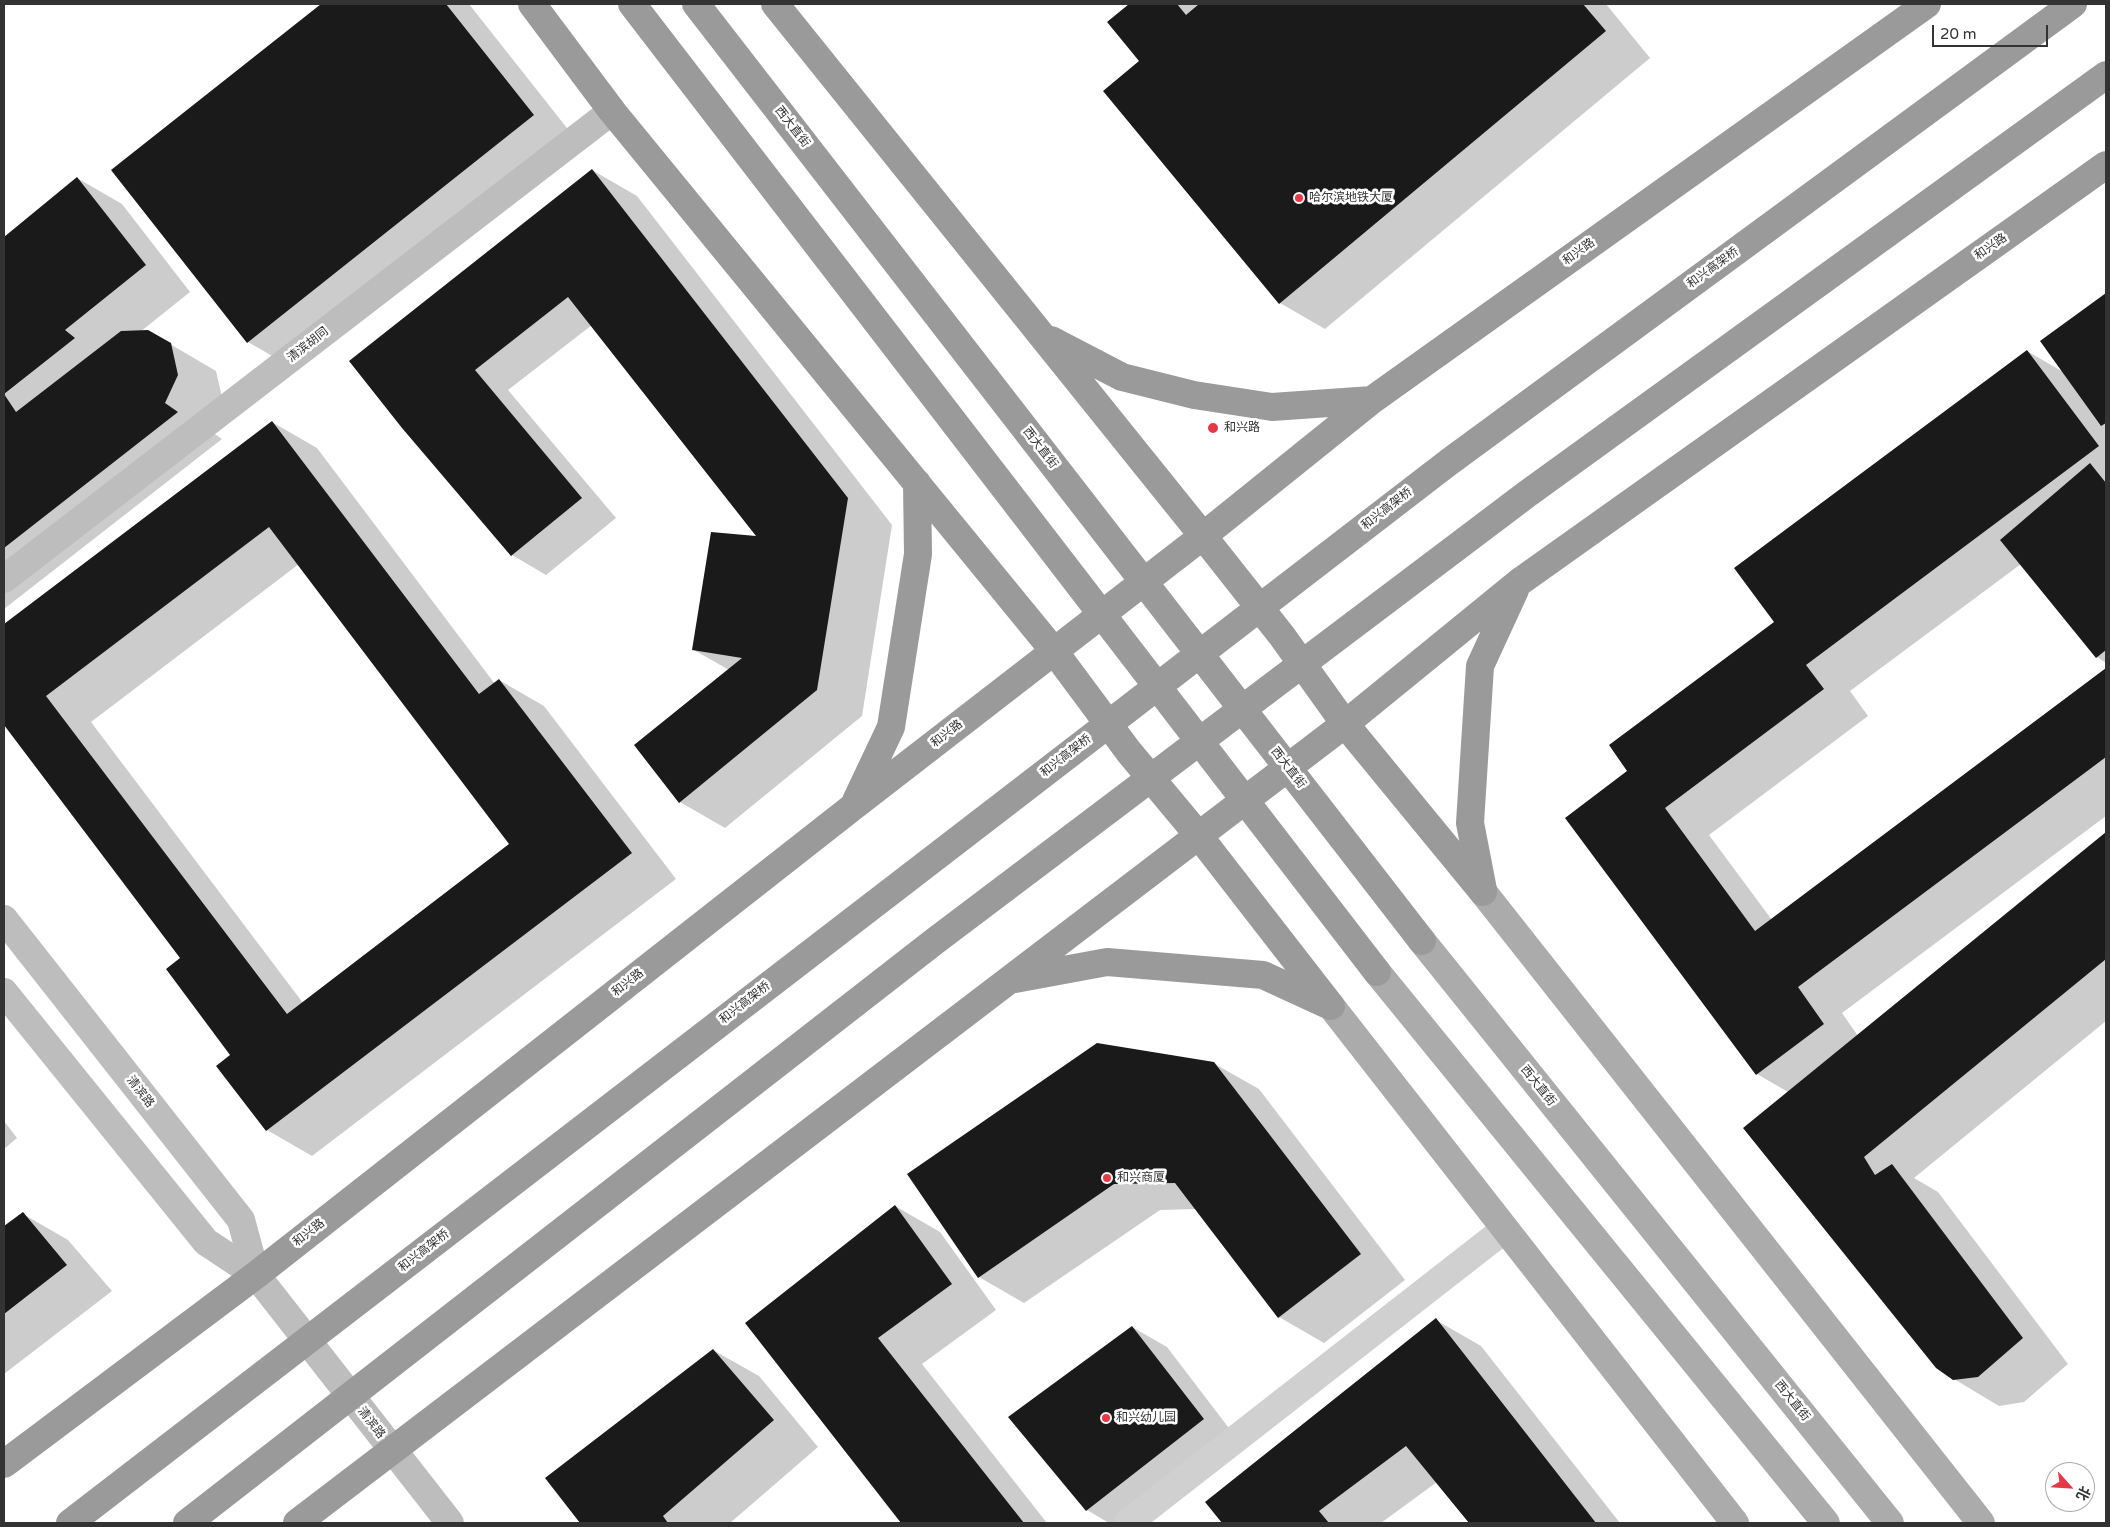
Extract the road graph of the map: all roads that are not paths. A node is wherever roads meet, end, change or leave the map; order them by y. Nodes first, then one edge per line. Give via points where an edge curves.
1 (532, 4) edge
2 (632, 4) edge
3 (696, 4) edge
4 (775, 4) edge
5 (1927, 4) edge
6 (2073, 4) edge
7 (2106, 75) edge
8 (612, 111) junction
9 (2106, 165) edge
10 (1042, 336) junction
11 (1372, 400) junction
12 (917, 483) junction
13 (1202, 536) junction
14 (4, 579) edge
15 (1518, 583) junction
16 (1054, 651) junction
17 (1345, 724) junction
18 (854, 806) junction
19 (1199, 836) junction
20 (1483, 892) junction
21 (4, 919) edge
22 (1422, 941) joint
23 (1377, 972) joint
24 (1011, 980) junction
25 (4, 992) edge
26 (1331, 1006) junction
27 (1505, 1229) junction
28 (256, 1275) junction
29 (392, 1449) junction
30 (4, 1464) edge
31 (70, 1523) edge
32 (187, 1523) edge
33 (297, 1523) edge
34 (450, 1523) edge
35 (1128, 1523) edge
36 (1736, 1523) edge
37 (1826, 1523) edge
38 (1890, 1523) edge
39 (1981, 1523) edge

1 - 8 highway
2 - 23 highway, bridge
3 - 22 highway, 西大直街, bridge
4 - 10 highway
5 - 11 highway, 和兴路
6 - 31 highway, 和兴高架桥, bridge via 1449,462
7 - 32 highway, bridge via 1527,494 982,905
8 - 12 highway
8 - 14 main road, 清滨胡同
9 - 15 highway, 和兴路
10 - 11 highway via 1122,377 1194,395 1272,407
10 - 13 highway
11 - 13 highway, 和兴路
12 - 16 highway
12 - 18 highway via 918,554 891,727
13 - 16 highway, 和兴路
13 - 17 highway via 1282,636
15 - 17 highway, 和兴路
15 - 20 highway via 1480,666 1470,823
16 - 18 highway, 和兴路
16 - 19 highway
17 - 19 highway, 和兴路
17 - 20 highway
18 - 28 highway, 和兴路
19 - 24 highway, 和兴路
19 - 26 highway
20 - 39 main road
21 - 28 main road, 清滨路 via 241,1220
22 - 38 main road, 西大直街
23 - 37 main road
24 - 26 highway via 1107,962 1263,975
24 - 29 highway, 和兴路
25 - 28 main road, 清滨路 via 206,1242
26 - 27 main road
27 - 35 street
27 - 36 main road
28 - 29 main road, 清滨路
28 - 30 highway, 和兴路
29 - 33 highway, 和兴路
29 - 34 main road, 清滨路

